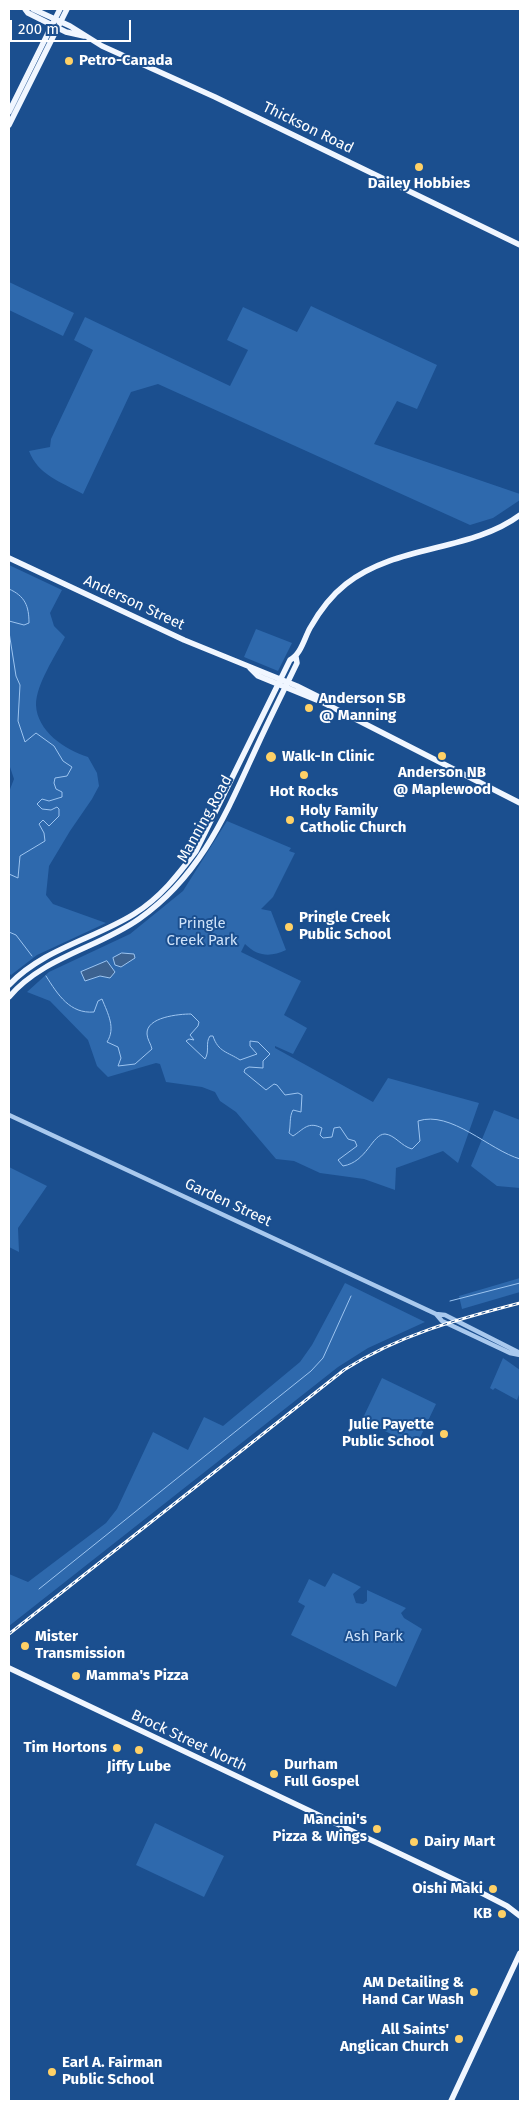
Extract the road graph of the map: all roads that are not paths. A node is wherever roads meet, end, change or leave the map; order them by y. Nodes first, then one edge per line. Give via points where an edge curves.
1 (25, 9) edge
2 (34, 9) edge
3 (60, 9) edge
4 (68, 9) edge
5 (58, 20) junction
6 (55, 27) junction
7 (84, 36) junction
8 (9, 112) edge
9 (9, 125) edge
10 (520, 245) edge
11 (520, 515) edge
12 (9, 558) edge
13 (296, 657) junction
14 (279, 682) junction
15 (286, 685) junction
16 (520, 803) edge
17 (9, 985) edge
18 (9, 997) edge
19 (9, 1114) edge
20 (436, 1314) junction
21 (505, 1344) junction
22 (495, 1346) junction
23 (520, 1354) edge
24 (9, 1668) edge
25 (520, 1916) edge
26 (520, 1953) edge
27 (451, 2101) edge

1 - 6 main road, Thickson Road
2 - 5 main road, Thickson Road
3 - 5 main road
4 - 5 main road
5 - 6 main road
5 - 7 main road, Thickson Road
6 - 7 main road, Thickson Road
6 - 8 main road
6 - 9 main road
7 - 10 main road, Thickson Road
11 - 13 main road, Manning Road via 483,534 403,555 373,567 346,584 325,606
12 - 14 main road, Anderson Street via 250,668 258,676
13 - 14 main road, Manning Road via 290,660
13 - 15 main road, Manning Road via 297,664
14 - 15 main road, Anderson Street
14 - 17 main road, Manning Road via 196,851 177,876 135,914 41,960
15 - 16 main road, Anderson Street
15 - 18 main road, Manning Road via 222,821 187,878 138,920 52,963
19 - 20 street, Garden Street
20 - 21 street, Garden Street via 445,1315
20 - 22 street, Garden Street via 442,1321
21 - 22 street
21 - 23 street, Garden Street
22 - 23 street, Garden Street
24 - 25 main road, Brock Street North via 472,1888
26 - 27 main road

